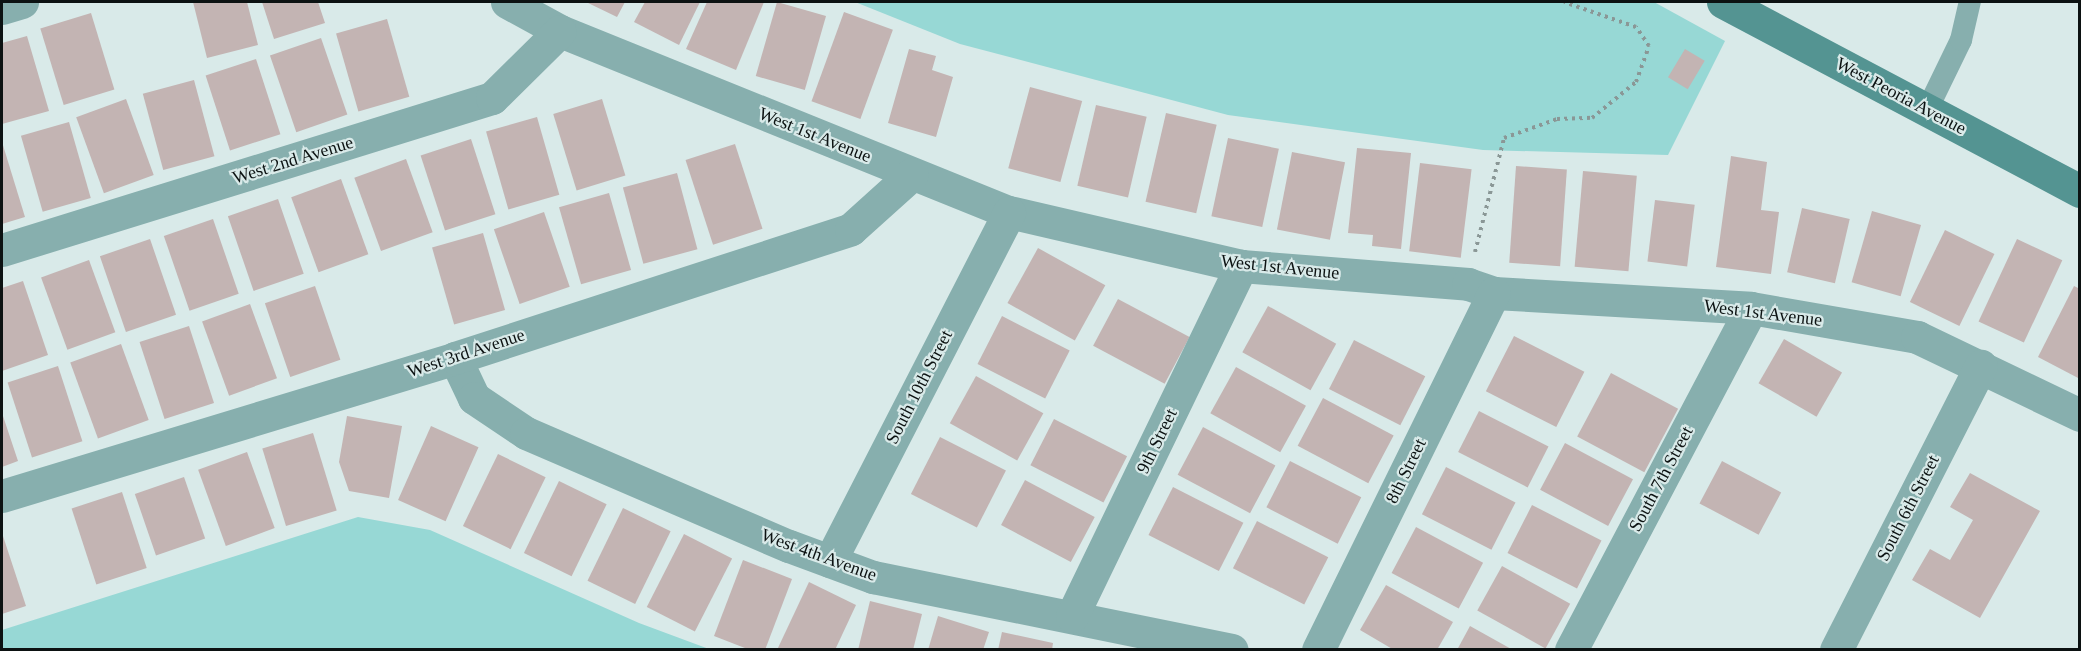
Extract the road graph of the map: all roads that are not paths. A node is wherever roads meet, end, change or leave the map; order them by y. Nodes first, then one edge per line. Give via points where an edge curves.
1 (22, 2) edge
2 (507, 2) edge
3 (1724, 2) edge
4 (1970, 2) edge
5 (2, 8) edge
6 (560, 31) junction
7 (1927, 110) junction
8 (912, 174) junction
9 (2079, 191) edge
10 (1009, 212) junction
11 (2, 250) edge
12 (1241, 266) junction
13 (1481, 289) junction
14 (1751, 308) junction
15 (455, 358) junction
16 (1981, 366) junction
17 (2079, 415) edge
18 (2, 496) edge
19 (830, 561) junction
20 (1072, 616) junction
21 (1232, 650) edge
22 (1318, 650) edge
23 (1571, 650) edge
24 (1836, 650) edge

1 - 5 street
2 - 6 street, West 1st Avenue
3 - 7 street, West Peoria Avenue
4 - 7 lane via 1960,40
6 - 8 street, West 1st Avenue
6 - 11 street, West 2nd Avenue via 492,98
7 - 9 street, West Peoria Avenue
8 - 10 street, West 1st Avenue
8 - 15 street, West 3rd Avenue via 851,229
10 - 12 street, West 1st Avenue
10 - 19 street, South 10th Street
12 - 13 street, West 1st Avenue
12 - 20 street, 9th Street
13 - 14 street, West 1st Avenue
13 - 22 street, 8th Street
14 - 16 street, West 1st Avenue via 1917,337
14 - 23 street, South 7th Street
15 - 18 street, West 3rd Avenue
15 - 19 street, West 4th Avenue via 474,398 526,433
16 - 17 street, West 1st Avenue
16 - 24 street, South 6th Street
19 - 20 street, West 4th Avenue via 873,577
20 - 21 street, West 4th Avenue

